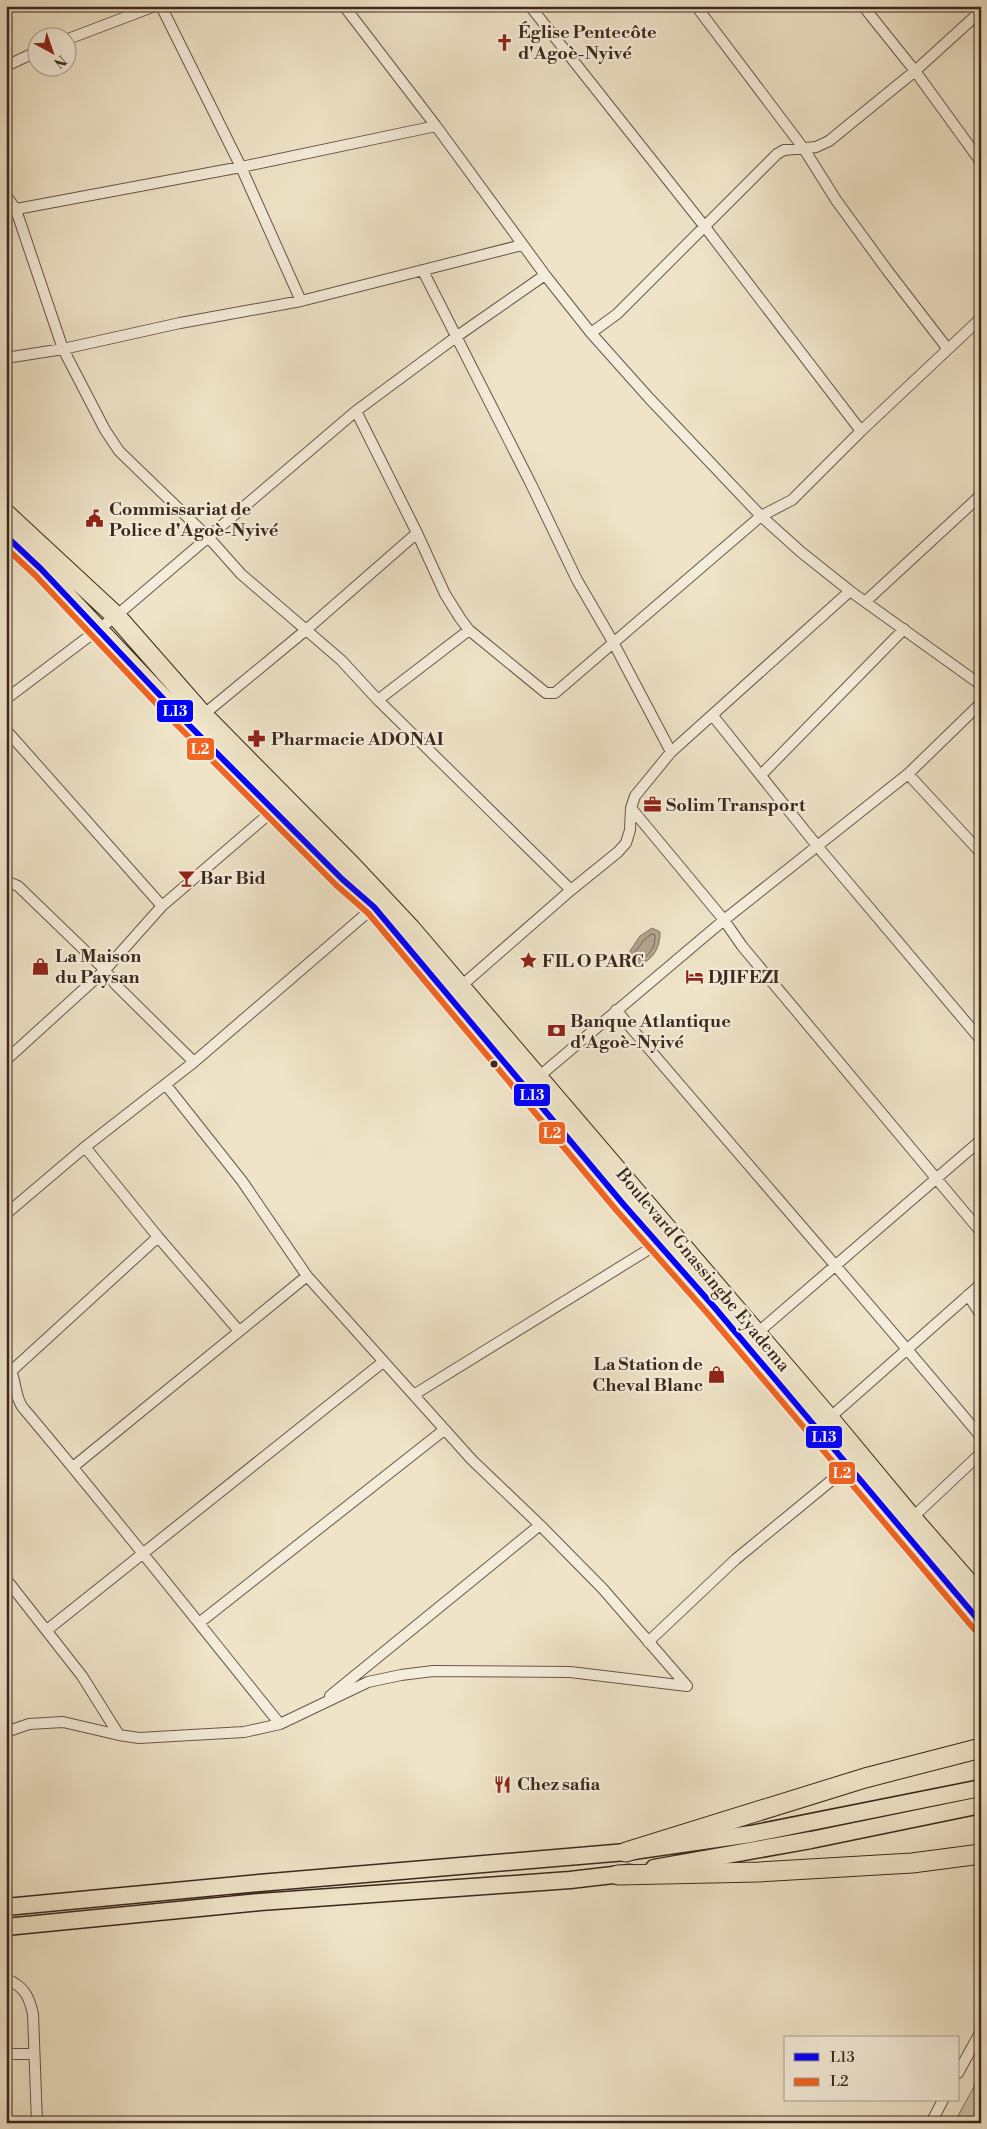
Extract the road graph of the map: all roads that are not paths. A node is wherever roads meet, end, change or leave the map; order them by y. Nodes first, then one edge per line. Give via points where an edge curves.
1 (156, 6) edge
2 (161, 6) edge
3 (344, 6) edge
4 (530, 6) edge
5 (696, 6) edge
6 (863, 6) edge
7 (979, 15) edge
8 (78, 35) edge
9 (28, 56) edge
10 (6, 66) edge
11 (915, 71) junction
12 (436, 126) junction
13 (804, 149) junction
14 (981, 162) edge
15 (241, 167) junction
16 (6, 196) edge
17 (11, 211) edge
18 (705, 227) junction
19 (522, 245) junction
20 (423, 271) junction
21 (545, 275) junction
22 (301, 301) junction
23 (981, 318) edge
24 (592, 333) junction
25 (456, 337) junction
26 (947, 348) junction
27 (63, 349) junction
28 (6, 358) edge
29 (356, 411) junction
30 (861, 430) junction
31 (981, 495) edge
32 (6, 514) edge
33 (761, 516) junction
34 (417, 533) junction
35 (6, 536) edge
36 (209, 538) junction
37 (850, 590) junction
38 (866, 601) junction
39 (116, 616) junction
40 (99, 629) junction
41 (904, 629) junction
42 (306, 630) junction
43 (469, 630) junction
44 (613, 642) junction
45 (981, 685) edge
46 (6, 699) edge
47 (378, 700) junction
48 (981, 703) edge
49 (203, 715) junction
50 (713, 716) junction
51 (6, 730) edge
52 (671, 752) junction
53 (908, 774) junction
54 (760, 775) junction
55 (280, 804) junction
56 (631, 808) junction
57 (818, 847) junction
58 (981, 853) edge
59 (6, 881) edge
60 (571, 890) junction
61 (162, 906) junction
62 (374, 906) junction
63 (724, 920) junction
64 (105, 970) junction
65 (460, 987) junction
66 (616, 1010) junction
67 (981, 1040) edge
68 (8, 1054) edge
69 (194, 1062) junction
70 (532, 1083) junction
71 (166, 1085) junction
72 (981, 1140) edge
73 (85, 1147) junction
74 (936, 1178) junction
75 (6, 1214) edge
76 (981, 1232) edge
77 (158, 1237) junction
78 (659, 1243) junction
79 (835, 1264) junction
80 (307, 1276) junction
81 (981, 1284) edge
82 (968, 1295) junction
83 (981, 1315) edge
84 (239, 1331) junction
85 (756, 1334) junction
86 (907, 1349) junction
87 (383, 1362) junction
88 (8, 1370) edge
89 (415, 1394) junction
90 (822, 1424) junction
91 (444, 1430) junction
92 (981, 1437) edge
93 (981, 1453) edge
94 (849, 1466) junction
95 (73, 1467) junction
96 (912, 1518) junction
97 (540, 1525) junction
98 (142, 1552) junction
99 (6, 1579) edge
100 (981, 1597) edge
101 (198, 1623) junction
102 (981, 1623) edge
103 (47, 1630) junction
104 (648, 1642) junction
105 (316, 1708) junction
106 (280, 1724) junction
107 (6, 1732) edge
108 (119, 1735) junction
109 (981, 1748) edge
110 (981, 1788) edge
111 (981, 1805) edge
112 (626, 1852) junction
113 (981, 1854) edge
114 (618, 1875) junction
115 (6, 1907) edge
116 (6, 1927) edge
117 (6, 1979) edge
118 (981, 2031) edge
119 (6, 2054) edge
120 (34, 2054) junction
121 (960, 2068) edge
122 (942, 2102) edge
123 (37, 2123) edge
124 (931, 2123) edge

1 - 8 street
2 - 15 street
3 - 12 street
4 - 18 street
5 - 13 street
6 - 11 street
7 - 11 street
9 - 10 street
11 - 13 street via 830,141
11 - 14 street
12 - 15 street
12 - 19 street
13 - 18 street via 784,150 777,154
13 - 26 street via 836,200
15 - 17 street
15 - 22 street
16 - 17 street
17 - 27 street
18 - 24 street via 617,314
18 - 30 street
19 - 20 street
19 - 21 street
20 - 22 street
20 - 25 street
21 - 24 street
21 - 25 street
22 - 27 street
23 - 26 street
24 - 33 street
25 - 29 street
25 - 44 street via 576,580
26 - 30 street
27 - 28 street
27 - 36 street via 105,430 119,450
29 - 34 street
29 - 36 street
30 - 33 street via 792,500
31 - 38 street
32 - 39 highway, Boulevard Gnassingbe Eyadema
33 - 37 street
33 - 44 street
34 - 42 street
34 - 43 street via 445,594
35 - 40 highway, Boulevard Gnassingbe Eyadema
36 - 39 street
36 - 42 street via 241,574
37 - 38 street
37 - 50 street
38 - 41 street
39 - 40 street
39 - 49 highway, Boulevard Gnassingbe Eyadema
40 - 46 street
40 - 55 highway, Boulevard Gnassingbe Eyadema via 172,708
41 - 45 street
41 - 54 street
42 - 47 street via 341,660
42 - 49 street
43 - 44 street via 550,694 555,694
43 - 47 street
44 - 52 street
47 - 60 street
48 - 53 street
49 - 55 highway, Boulevard Gnassingbe Eyadema
50 - 52 street
50 - 54 street
51 - 61 street
52 - 56 street via 635,796
53 - 57 street
53 - 58 street
54 - 57 street
55 - 61 street
55 - 62 highway, Boulevard Gnassingbe Eyadema via 342,879
55 - 65 highway, Boulevard Gnassingbe Eyadema via 411,929
56 - 60 street via 626,842
56 - 63 street
57 - 63 street
57 - 67 street
59 - 64 street via 18,886
60 - 65 street
61 - 64 street
62 - 69 street
62 - 70 highway, Boulevard Gnassingbe Eyadema
63 - 66 street
63 - 74 street via 742,946
64 - 68 street
64 - 69 street via 116,985
65 - 70 highway, Boulevard Gnassingbe Eyadema
66 - 70 street
66 - 79 street
69 - 71 street
70 - 78 highway, Boulevard Gnassingbe Eyadema
70 - 85 highway, Boulevard Gnassingbe Eyadema
71 - 73 street
71 - 80 street via 242,1181
72 - 74 street
73 - 75 street
73 - 77 street
74 - 76 street
74 - 79 street
77 - 84 street
77 - 88 street
78 - 89 street
78 - 90 highway, Boulevard Gnassingbe Eyadema
79 - 85 street
79 - 86 street
80 - 84 street
80 - 87 street
81 - 82 street
82 - 83 street
82 - 86 street
84 - 95 street
85 - 90 highway, Boulevard Gnassingbe Eyadema
86 - 90 street
86 - 92 street
87 - 89 street
87 - 98 street
88 - 95 street via 21,1405
89 - 91 street
90 - 94 highway, Boulevard Gnassingbe Eyadema
90 - 96 highway, Boulevard Gnassingbe Eyadema
91 - 97 street
91 - 101 street
93 - 96 street
94 - 102 highway, Boulevard Gnassingbe Eyadema
94 - 104 street via 736,1559
95 - 98 street
96 - 100 highway, Boulevard Gnassingbe Eyadema
97 - 104 street via 603,1589
97 - 105 street
98 - 101 street
98 - 103 street
99 - 103 street
101 - 106 street
103 - 108 street via 82,1676
104 - 105 street via 687,1686 570,1672 433,1671 368,1682
105 - 106 street
106 - 108 street via 227,1734 166,1738
107 - 108 street via 29,1724 63,1722
109 - 112 highway via 873,1776
110 - 112 main road via 751,1834
111 - 114 main road
112 - 115 main road via 259,1882
113 - 114 highway via 769,1871
114 - 116 main road via 260,1902
117 - 120 street via 18,1984 31,2002
118 - 121 street
119 - 120 street
120 - 123 street
122 - 124 street

